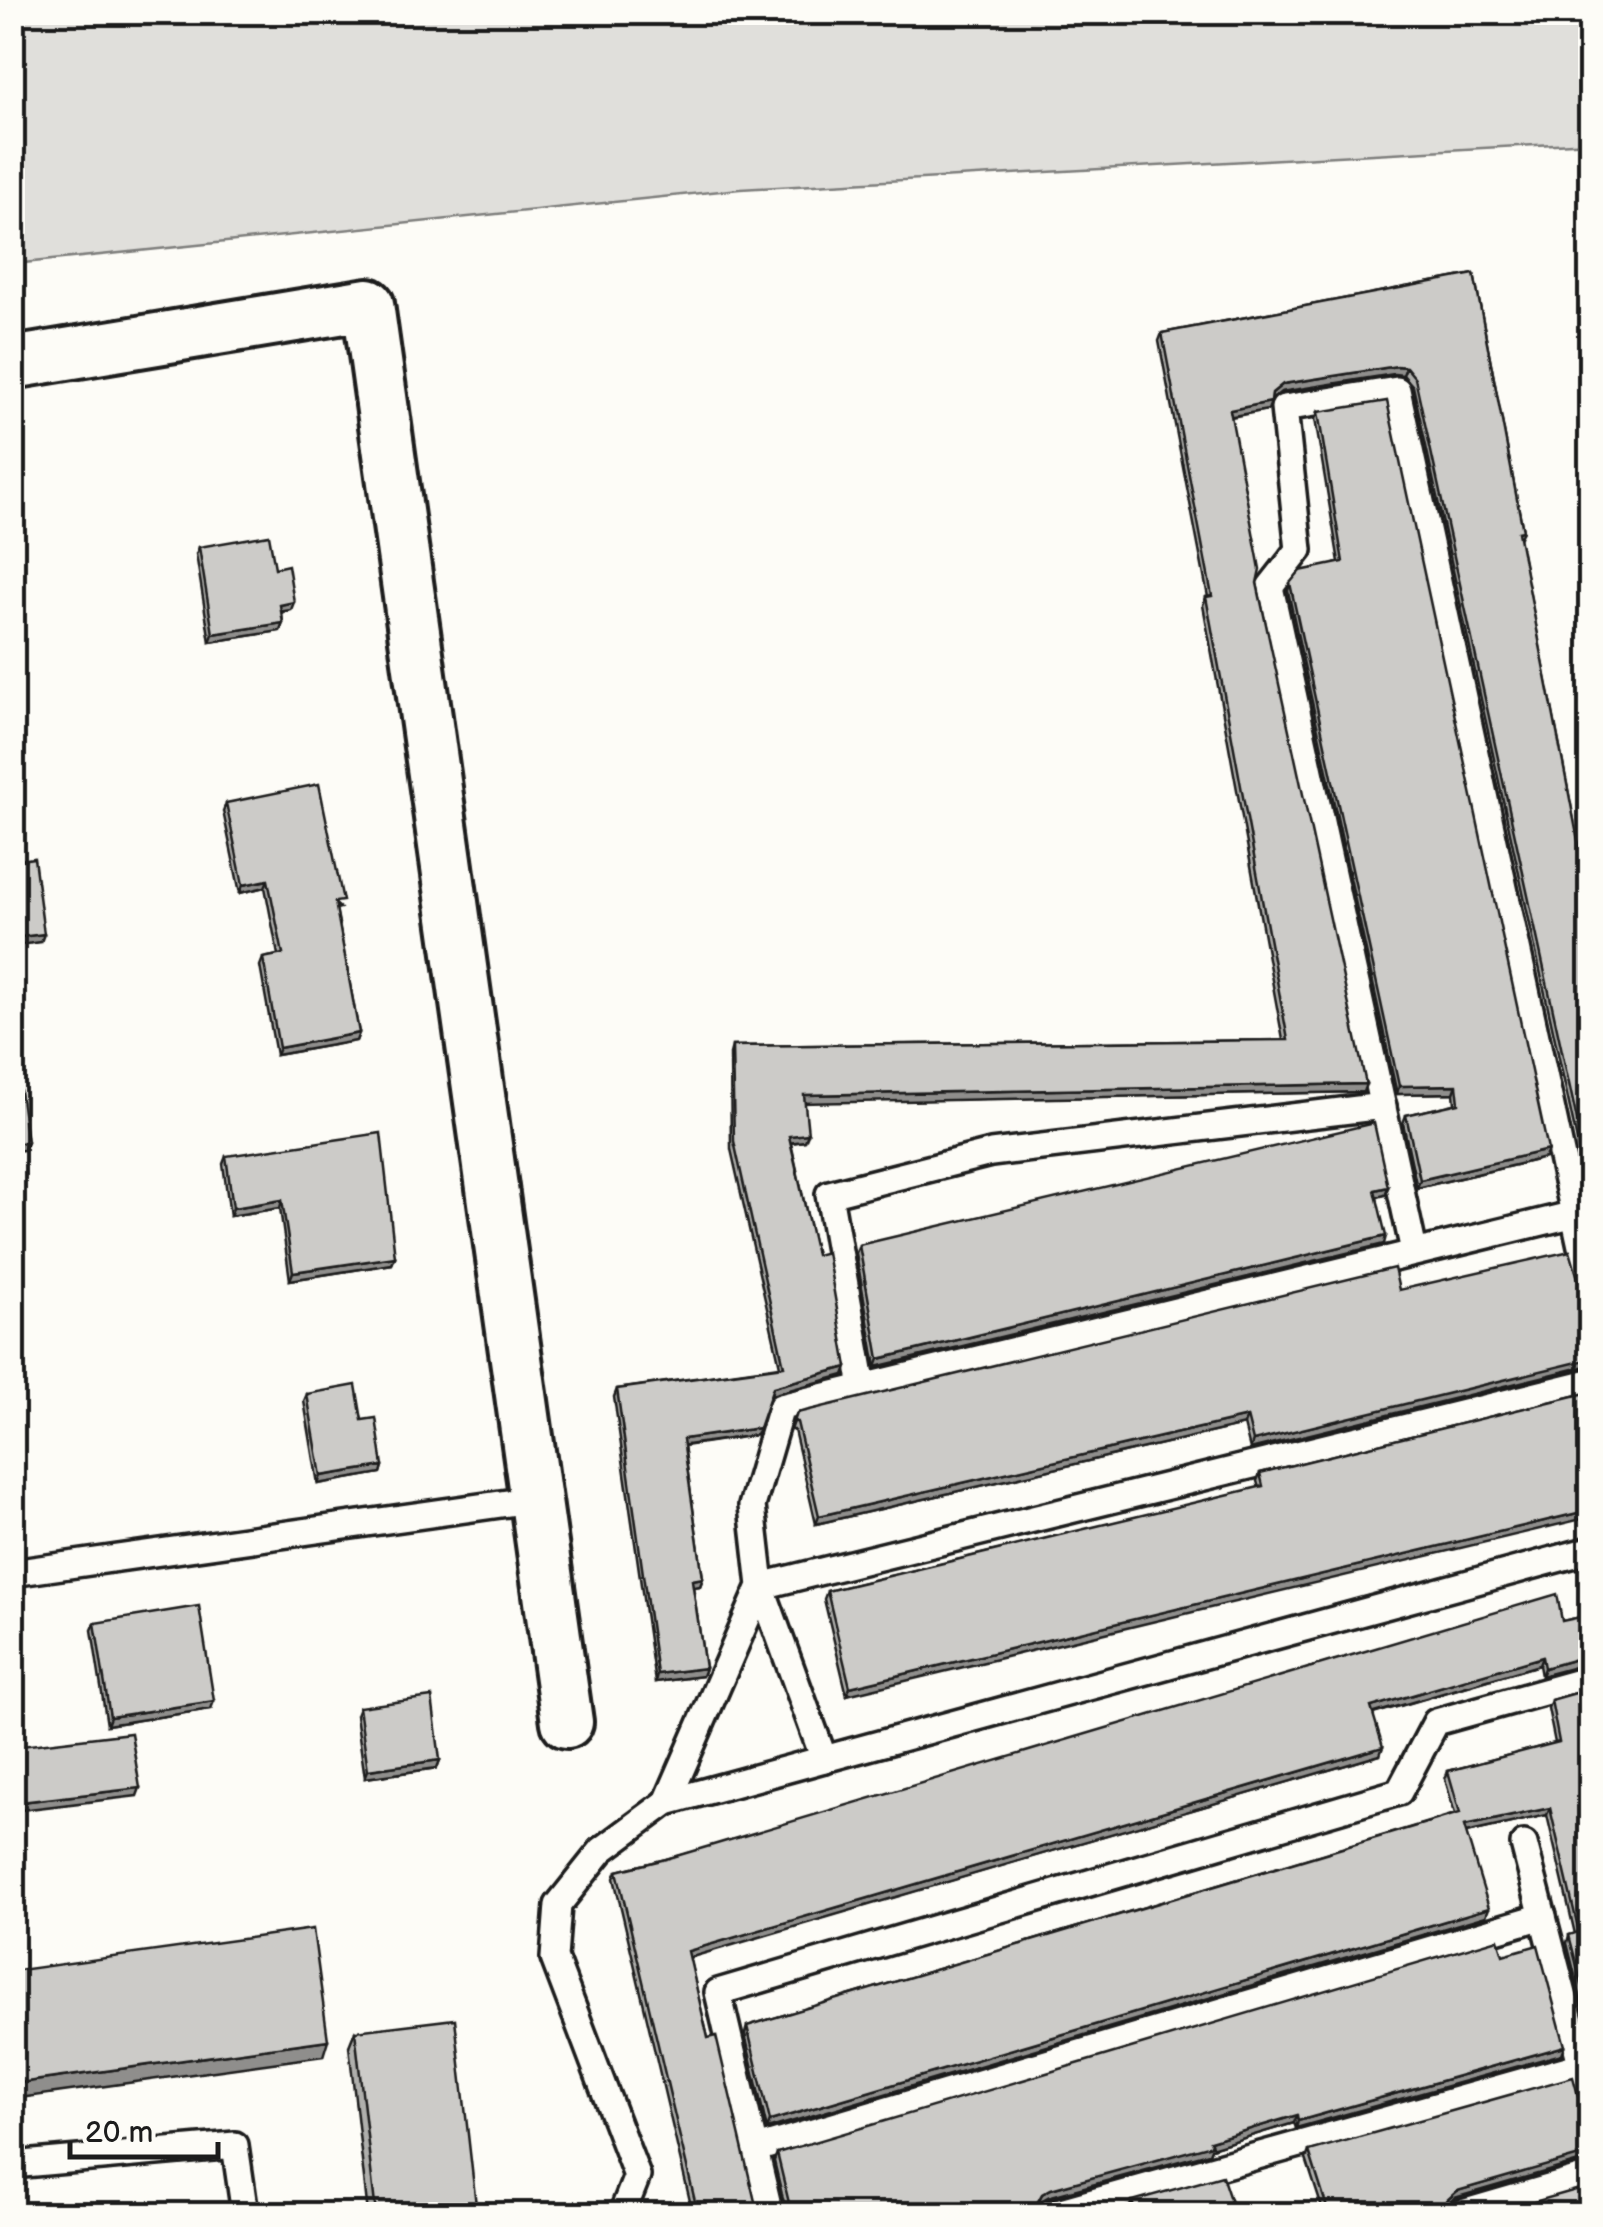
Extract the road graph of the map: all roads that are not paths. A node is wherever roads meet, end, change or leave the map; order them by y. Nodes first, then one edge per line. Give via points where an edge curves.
1 (12, 363) edge
2 (1383, 1106) junction
3 (1574, 1214) junction
4 (1414, 1251) junction
5 (1590, 1288) edge
6 (1590, 1382) edge
7 (863, 1387) junction
8 (536, 1499) junction
9 (1590, 1550) edge
10 (12, 1573) edge
11 (760, 1586) junction
12 (1590, 1679) edge
13 (567, 1722) dead end
14 (824, 1759) junction
15 (667, 1802) junction
16 (1524, 1844) dead end
17 (1542, 1916) junction
18 (1582, 2065) junction
19 (1590, 2098) edge
20 (756, 2148) junction
21 (12, 2164) edge
22 (1590, 2176) edge
23 (245, 2214) edge
24 (622, 2214) edge
25 (770, 2214) edge
26 (1050, 2214) edge
27 (1459, 2214) edge

1 - 8 street via 368,304
2 - 3 lane via 1270,587 1299,550 1284,408 1396,390
2 - 4 lane
2 - 7 lane via 991,1153 828,1194
3 - 4 lane
3 - 5 lane
4 - 7 lane
6 - 11 lane
7 - 11 lane via 781,1408 752,1506
8 - 10 lane
8 - 13 street
9 - 14 lane
11 - 14 lane
11 - 15 lane
12 - 20 lane via 1436,1722 1399,1792 718,1992
14 - 15 lane
15 - 24 lane via 602,1850 558,1905 554,1958 637,2176
16 - 17 lane
17 - 18 lane
17 - 20 lane
18 - 19 lane
18 - 26 lane
20 - 25 lane
21 - 23 lane via 235,2145
22 - 27 lane

